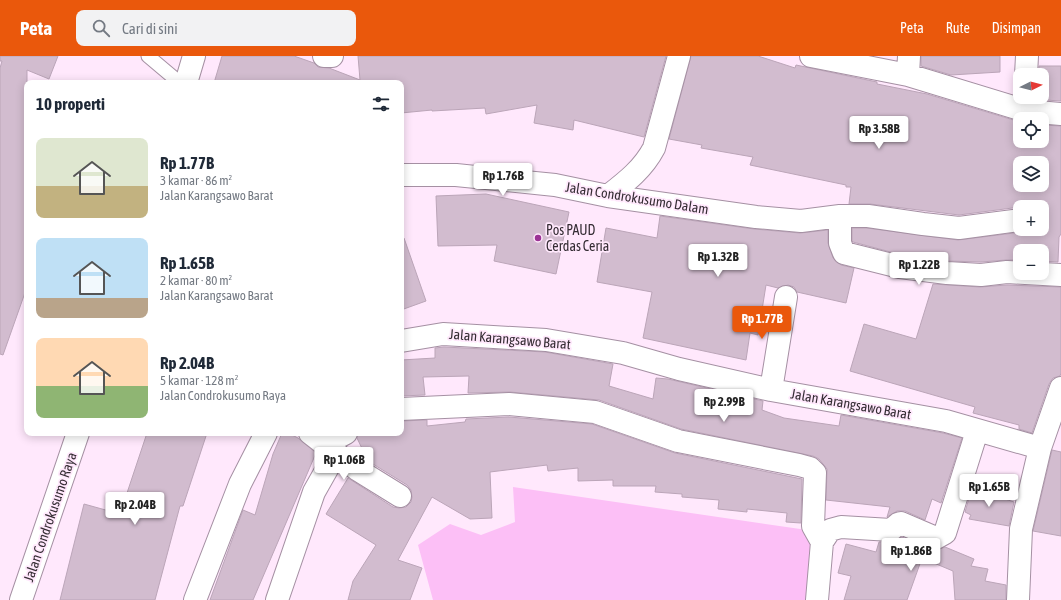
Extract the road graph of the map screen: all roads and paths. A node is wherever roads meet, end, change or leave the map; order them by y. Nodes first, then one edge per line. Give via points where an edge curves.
1 (148, 56) edge
2 (194, 56) edge
3 (324, 56) edge
4 (332, 56) edge
5 (679, 56) edge
6 (810, 56) edge
7 (1027, 56) edge
8 (909, 65) edge
9 (1026, 68) edge
10 (176, 80) edge
11 (187, 80) edge
12 (1013, 100) edge
13 (1026, 104) edge
14 (1061, 114) edge
15 (404, 175) edge
16 (608, 196) junction
17 (840, 216) junction
18 (1013, 221) edge
19 (1061, 275) edge
20 (786, 297) dead end
21 (404, 340) edge
22 (1061, 388) edge
23 (772, 390) junction
24 (404, 409) edge
25 (977, 431) junction
26 (77, 436) edge
27 (264, 436) edge
28 (339, 436) edge
29 (324, 443) edge
30 (1040, 448) junction
31 (400, 496) dead end
32 (822, 542) junction
33 (21, 600) edge
34 (195, 600) edge
35 (277, 600) edge
36 (817, 600) edge
37 (1018, 600) edge

1 - 10 lane
2 - 11 street
3 - 4 street
5 - 16 street via 654,148 646,162 629,180
6 - 8 street
7 - 9 street
8 - 12 street
13 - 14 street
15 - 16 street, Jalan Condrokusumo Dalam via 456,175 555,185
16 - 17 street, Jalan Condrokusumo Dalam via 756,217 801,220
17 - 18 street, Jalan Condrokusumo Dalam via 868,216 959,228
17 - 19 street via 840,243 844,252 900,267 981,276 1007,272
20 - 23 street
21 - 23 street, Jalan Karangsawo Barat via 443,334 546,340 623,353 679,369
22 - 30 street
23 - 25 street, Jalan Karangsawo Barat via 946,421
24 - 32 street via 509,404 595,412 678,440 810,468 815,473 816,484 813,526
25 - 30 street, Jalan Karangsawo Barat
25 - 32 street via 945,533 936,538 901,523 891,530 841,527 830,530
26 - 33 street, Jalan Condrokusumo Raya
27 - 34 street via 240,484
28 - 29 street
29 - 31 street via 358,470
29 - 35 street via 314,492
30 - 37 street via 1021,530
32 - 36 street

